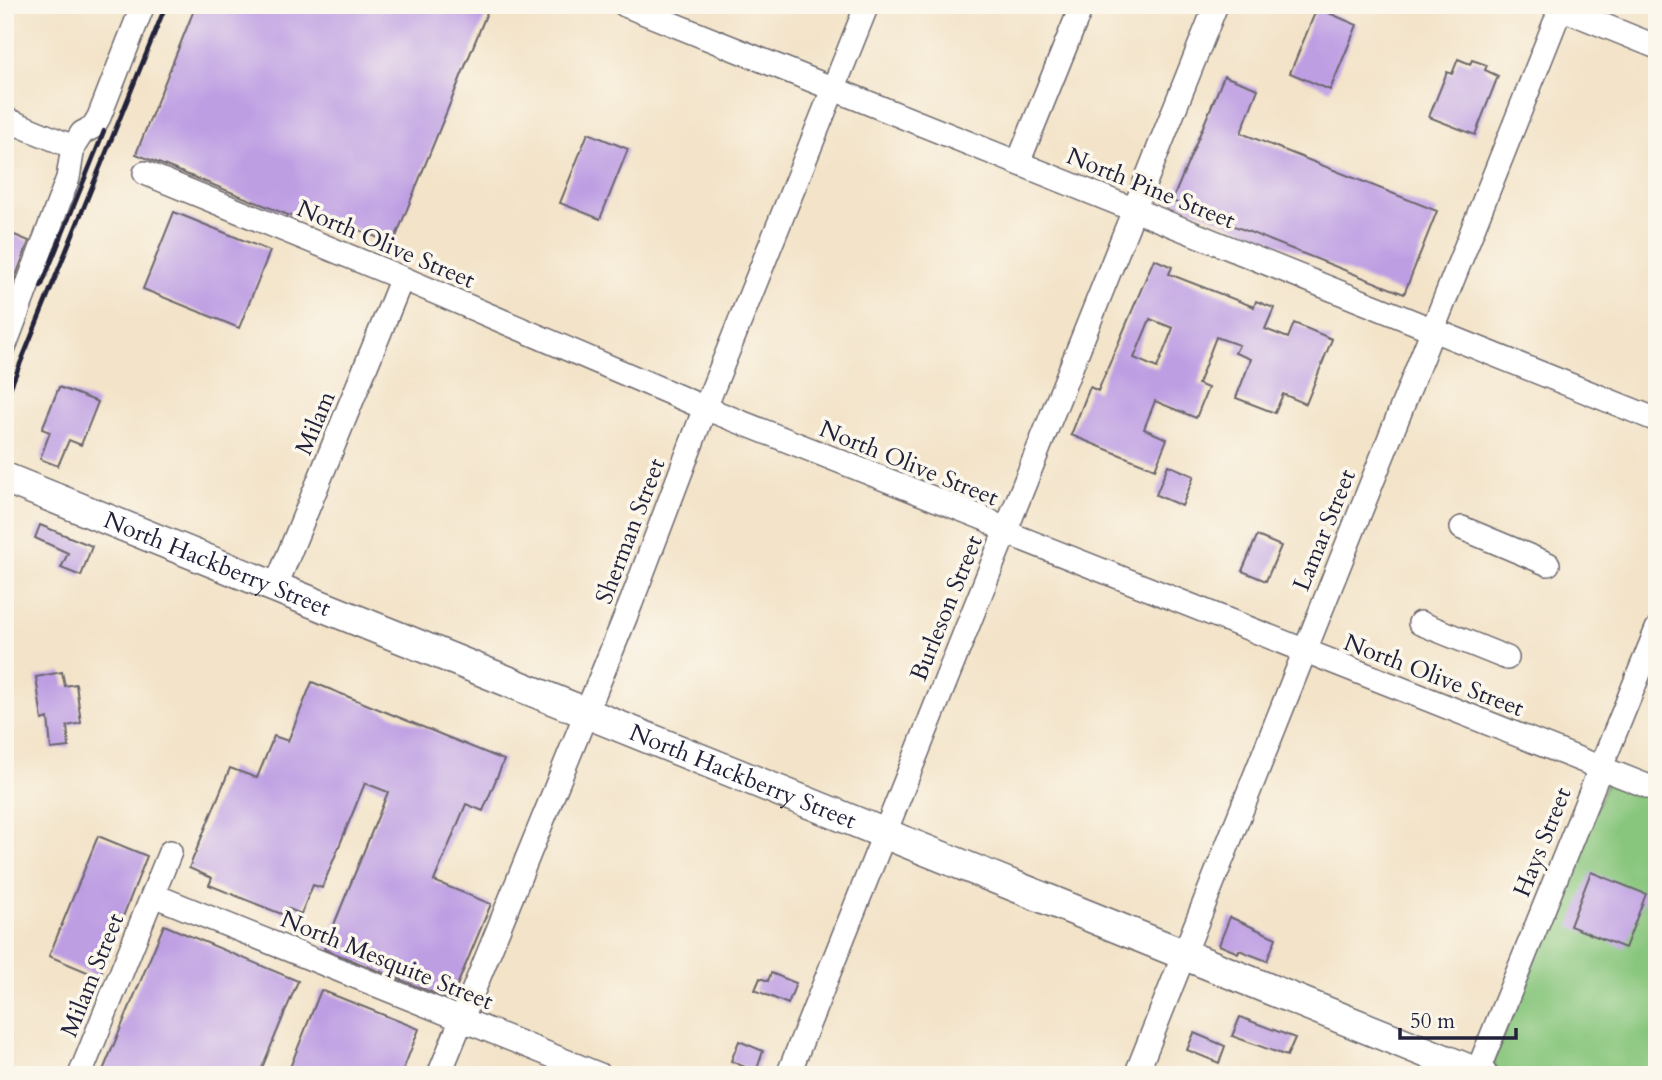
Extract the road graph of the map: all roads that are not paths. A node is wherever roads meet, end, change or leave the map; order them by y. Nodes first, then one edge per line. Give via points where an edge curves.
1 (144, 5) edge
2 (625, 5) edge
3 (867, 5) edge
4 (1082, 5) edge
5 (1216, 5) edge
6 (1559, 6) edge
7 (1657, 47) edge
8 (832, 90) junction
9 (5, 119) edge
10 (73, 146) junction
11 (1018, 163) junction
12 (145, 173) dead end
13 (1134, 210) junction
14 (402, 278) junction
15 (1433, 330) junction
16 (5, 345) edge
17 (705, 408) junction
18 (1657, 420) edge
19 (5, 478) edge
20 (1462, 528) dead end
21 (1005, 532) junction
22 (1548, 564) dead end
23 (275, 588) junction
24 (1420, 623) dead end
25 (1657, 629) edge
26 (1304, 652) junction
27 (1507, 658) dead end
28 (587, 713) junction
29 (1600, 768) junction
30 (1657, 790) edge
31 (885, 834) junction
32 (170, 852) dead end
33 (153, 894) junction
34 (1183, 954) junction
35 (462, 1019) junction
36 (1478, 1074) edge
37 (80, 1075) edge
38 (439, 1075) edge
39 (600, 1075) edge
40 (788, 1075) edge
41 (1136, 1075) edge

1 - 10 street via 99,117
2 - 8 street, North Pine Street
3 - 8 street, Sherman Street
4 - 11 street
5 - 13 street, Burleson Street
6 - 7 street
6 - 15 street, Lamar Street
8 - 11 street, North Pine Street
8 - 17 street, Sherman Street
9 - 10 street
10 - 16 street via 68,178
11 - 13 street, North Pine Street
12 - 14 street, North Olive Street
13 - 15 street, North Pine Street
13 - 21 street, Burleson Street
14 - 17 street, North Olive Street
14 - 23 street, Milam
15 - 18 street, North Pine Street
15 - 26 street, Lamar Street
17 - 21 street, North Olive Street via 988,520
17 - 28 street, Sherman Street
19 - 23 main road, North Hackberry Street
20 - 22 street
21 - 26 street, North Olive Street
21 - 31 street, Burleson Street
23 - 28 main road, North Hackberry Street
24 - 27 street
25 - 29 street, Hays Street
26 - 29 street, North Olive Street
26 - 34 street, Lamar Street
28 - 31 main road, North Hackberry Street
28 - 35 street, Sherman Street
29 - 30 street, North Olive Street
29 - 36 street, Hays Street
31 - 34 main road, North Hackberry Street
31 - 40 street, Burleson Street
32 - 33 street, Milam Street
33 - 35 street, North Mesquite Street
33 - 37 street, Milam Street
34 - 36 main road, North Hackberry Street
34 - 41 street, Lamar Street
35 - 38 street, Sherman Street
35 - 39 street, North Mesquite Street

